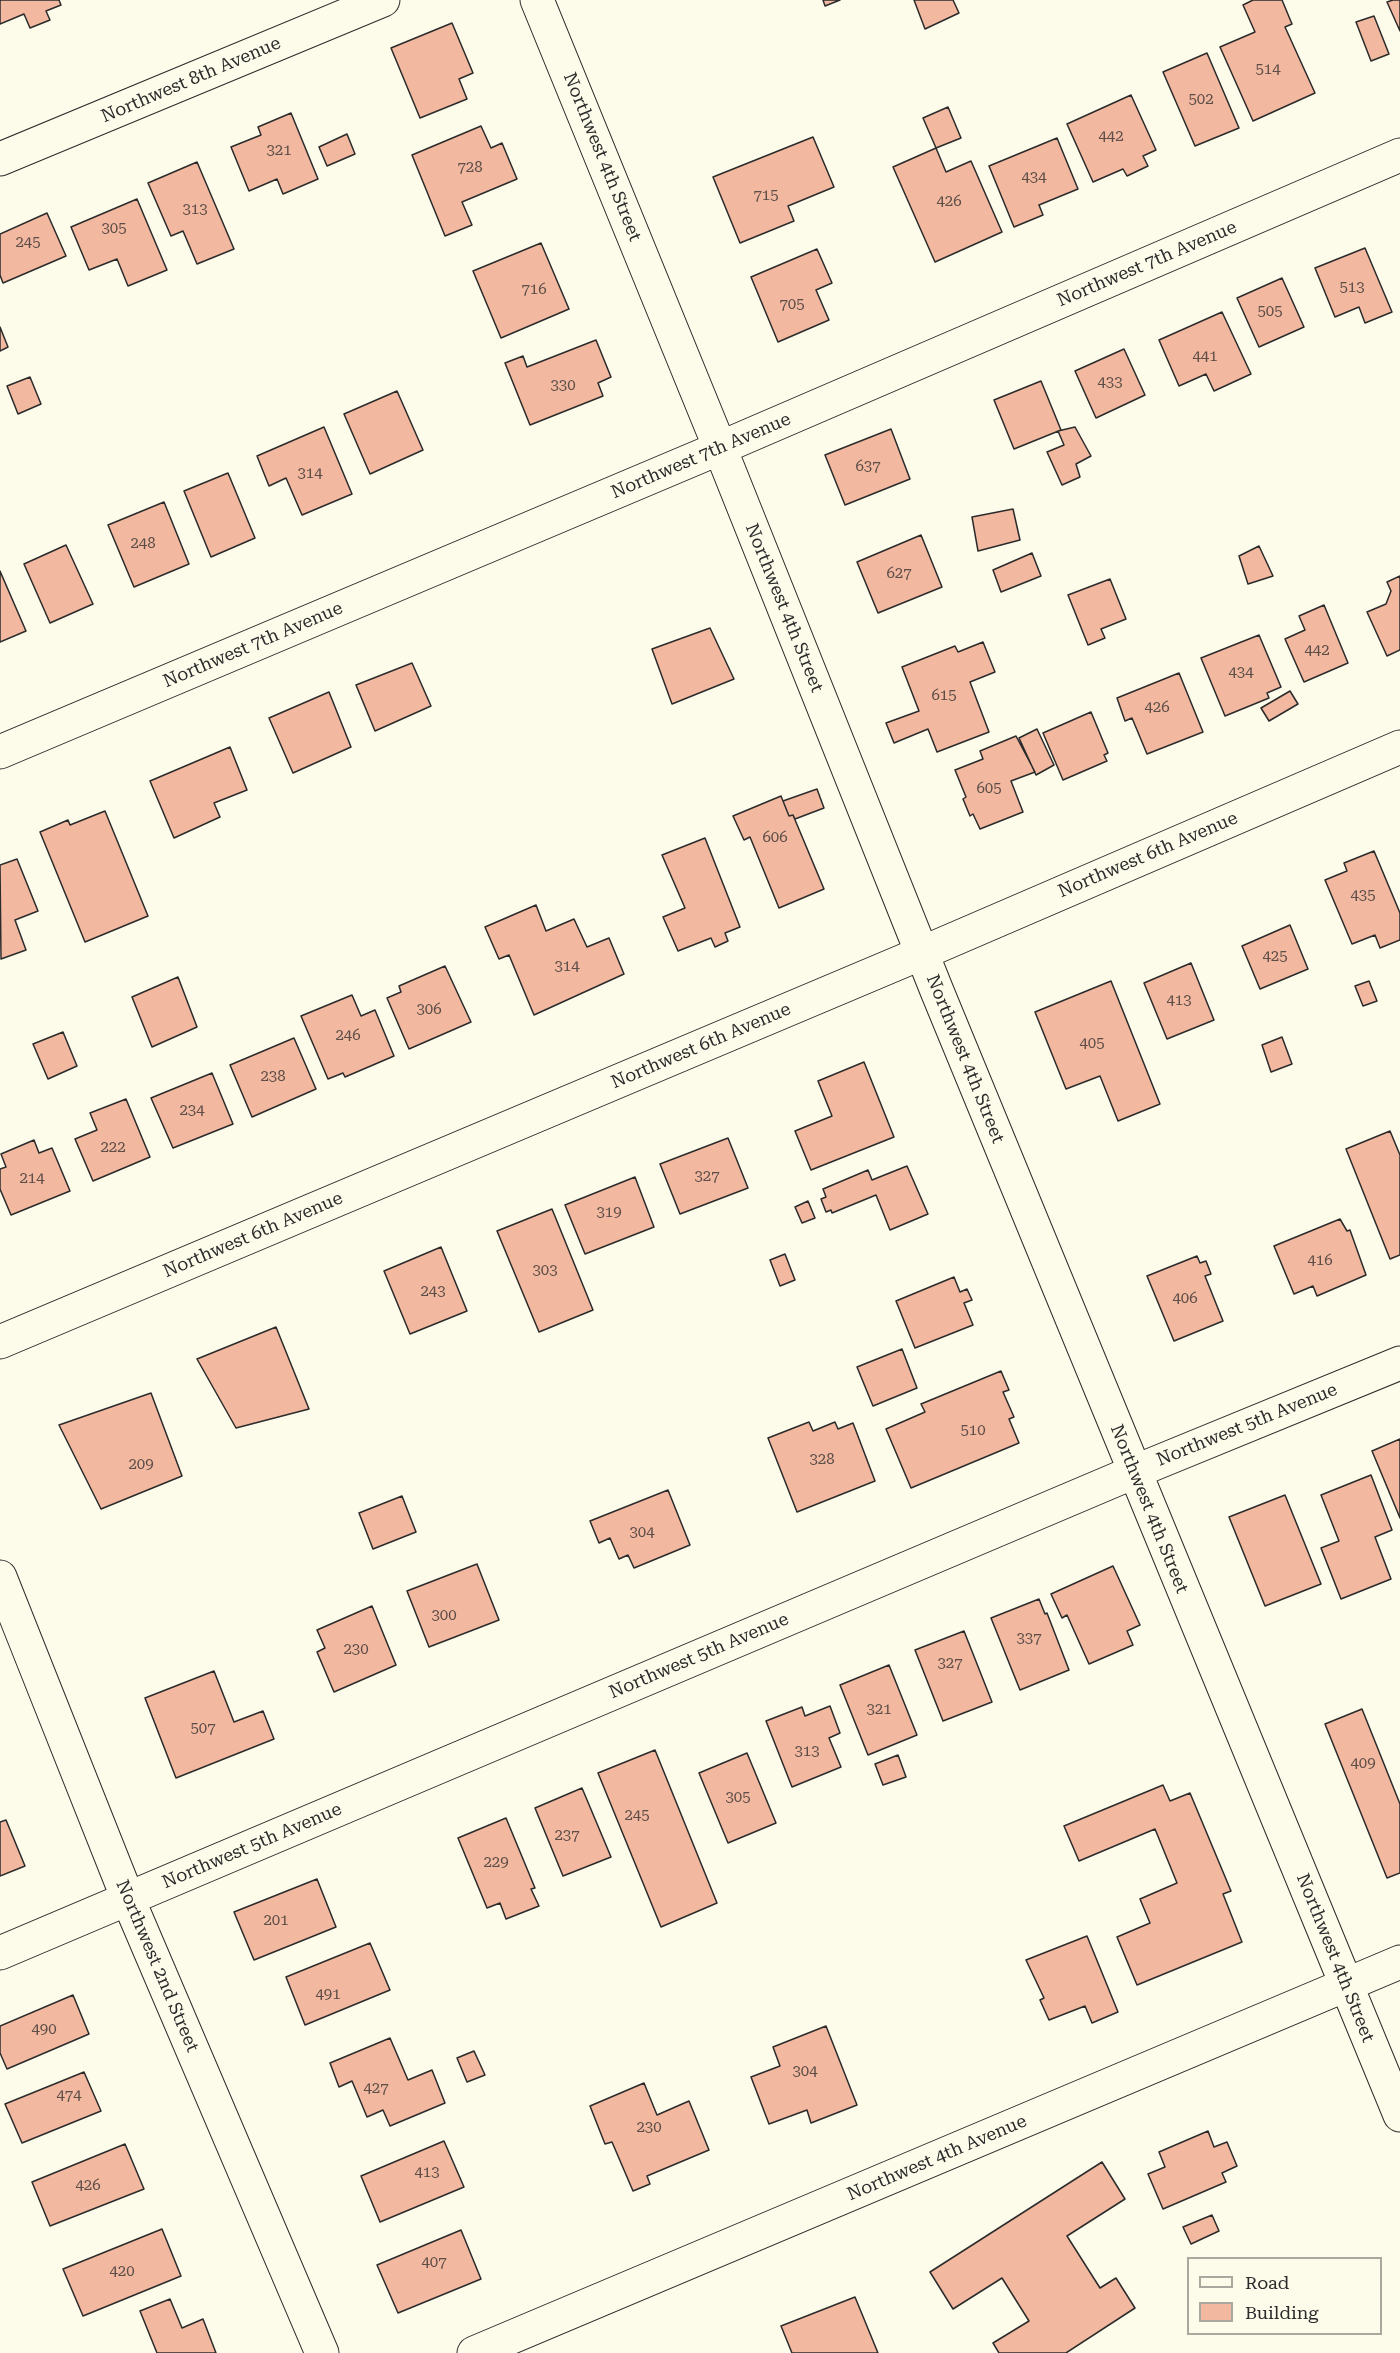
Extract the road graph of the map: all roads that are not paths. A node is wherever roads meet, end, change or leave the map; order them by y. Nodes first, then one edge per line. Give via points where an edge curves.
1 (382, 0) edge
2 (537, 0) edge
3 (1400, 155) edge
4 (0, 159) edge
5 (720, 448) junction
6 (1400, 747) edge
7 (0, 752) edge
8 (922, 953) junction
9 (0, 1342) edge
10 (1400, 1362) edge
11 (1134, 1472) junction
12 (0, 1577) edge
13 (128, 1899) junction
14 (0, 1953) edge
15 (1400, 1962) edge
16 (1347, 1985) junction
17 (1400, 2115) edge
18 (322, 2353) edge
19 (474, 2353) edge

1 - 4 street, Northwest 8th Avenue
2 - 5 street, Northwest 4th Street
3 - 5 street, Northwest 7th Avenue
5 - 7 street, Northwest 7th Avenue
5 - 8 street, Northwest 4th Street
6 - 8 street, Northwest 6th Avenue
8 - 9 street, Northwest 6th Avenue
8 - 11 street, Northwest 4th Street
10 - 11 street, Northwest 5th Avenue
11 - 13 street, Northwest 5th Avenue
11 - 16 street, Northwest 4th Street
12 - 13 street, Northwest 2nd Street
13 - 14 street, Northwest 5th Avenue
13 - 18 street, Northwest 2nd Street
15 - 16 street, Northwest 4th Avenue
16 - 17 street, Northwest 4th Street
16 - 19 street, Northwest 4th Avenue

